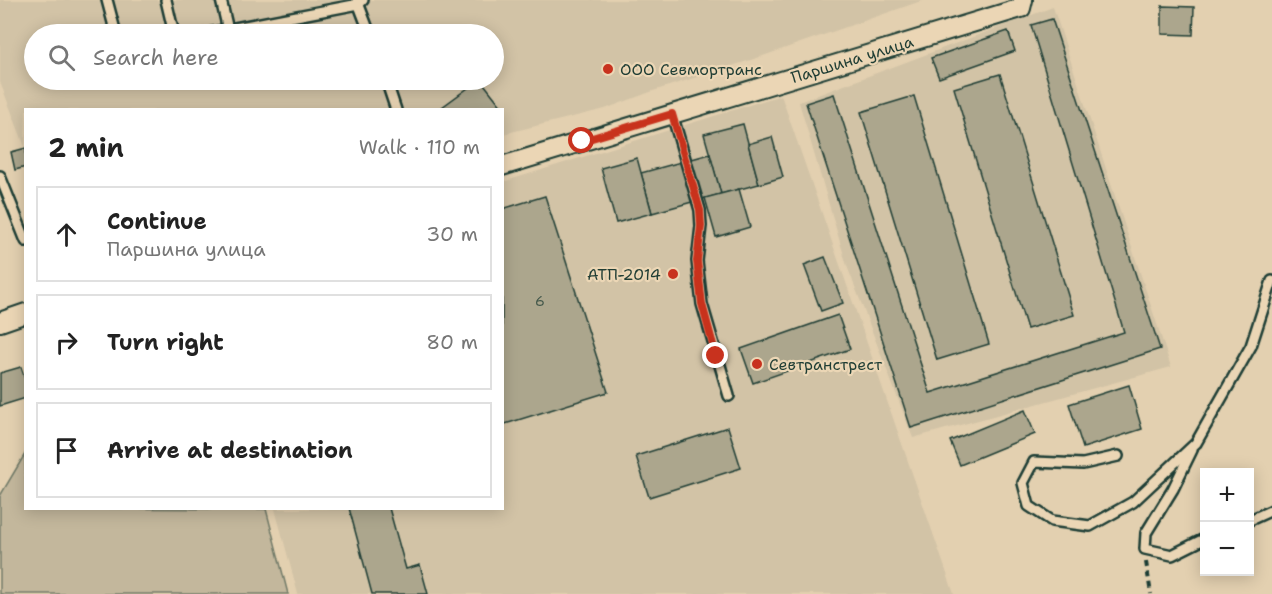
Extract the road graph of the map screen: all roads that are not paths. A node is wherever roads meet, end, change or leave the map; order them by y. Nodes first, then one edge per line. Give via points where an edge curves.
1 (107, 0) edge
2 (166, 0) edge
3 (221, 0) edge
4 (1023, 0) edge
5 (360, 1) edge
6 (113, 24) edge
7 (172, 24) edge
8 (227, 24) edge
9 (255, 24) edge
10 (367, 24) edge
11 (389, 90) edge
12 (395, 108) edge
13 (672, 114) junction
14 (504, 165) edge
15 (0, 177) edge
16 (24, 236) edge
17 (1272, 281) edge
18 (24, 315) edge
19 (0, 322) edge
20 (729, 396) dead end
21 (1196, 442) junction
22 (1118, 456) dead end
23 (1272, 510) edge
24 (1254, 518) edge
25 (1200, 541) edge

1 - 6 lane
2 - 7 lane
3 - 8 lane
4 - 13 street, Паршина улица via 1021,8
5 - 9 lane
5 - 10 lane
11 - 12 lane
13 - 14 street, Паршина улица
13 - 20 lane via 700,210 697,261 702,304
15 - 16 lane
17 - 21 lane via 1251,346
18 - 19 street
21 - 22 lane via 1133,502 1090,526 1052,521 1029,506 1023,483 1034,462 1083,464
21 - 25 lane via 1146,533 1145,549 1172,555
23 - 24 lane

